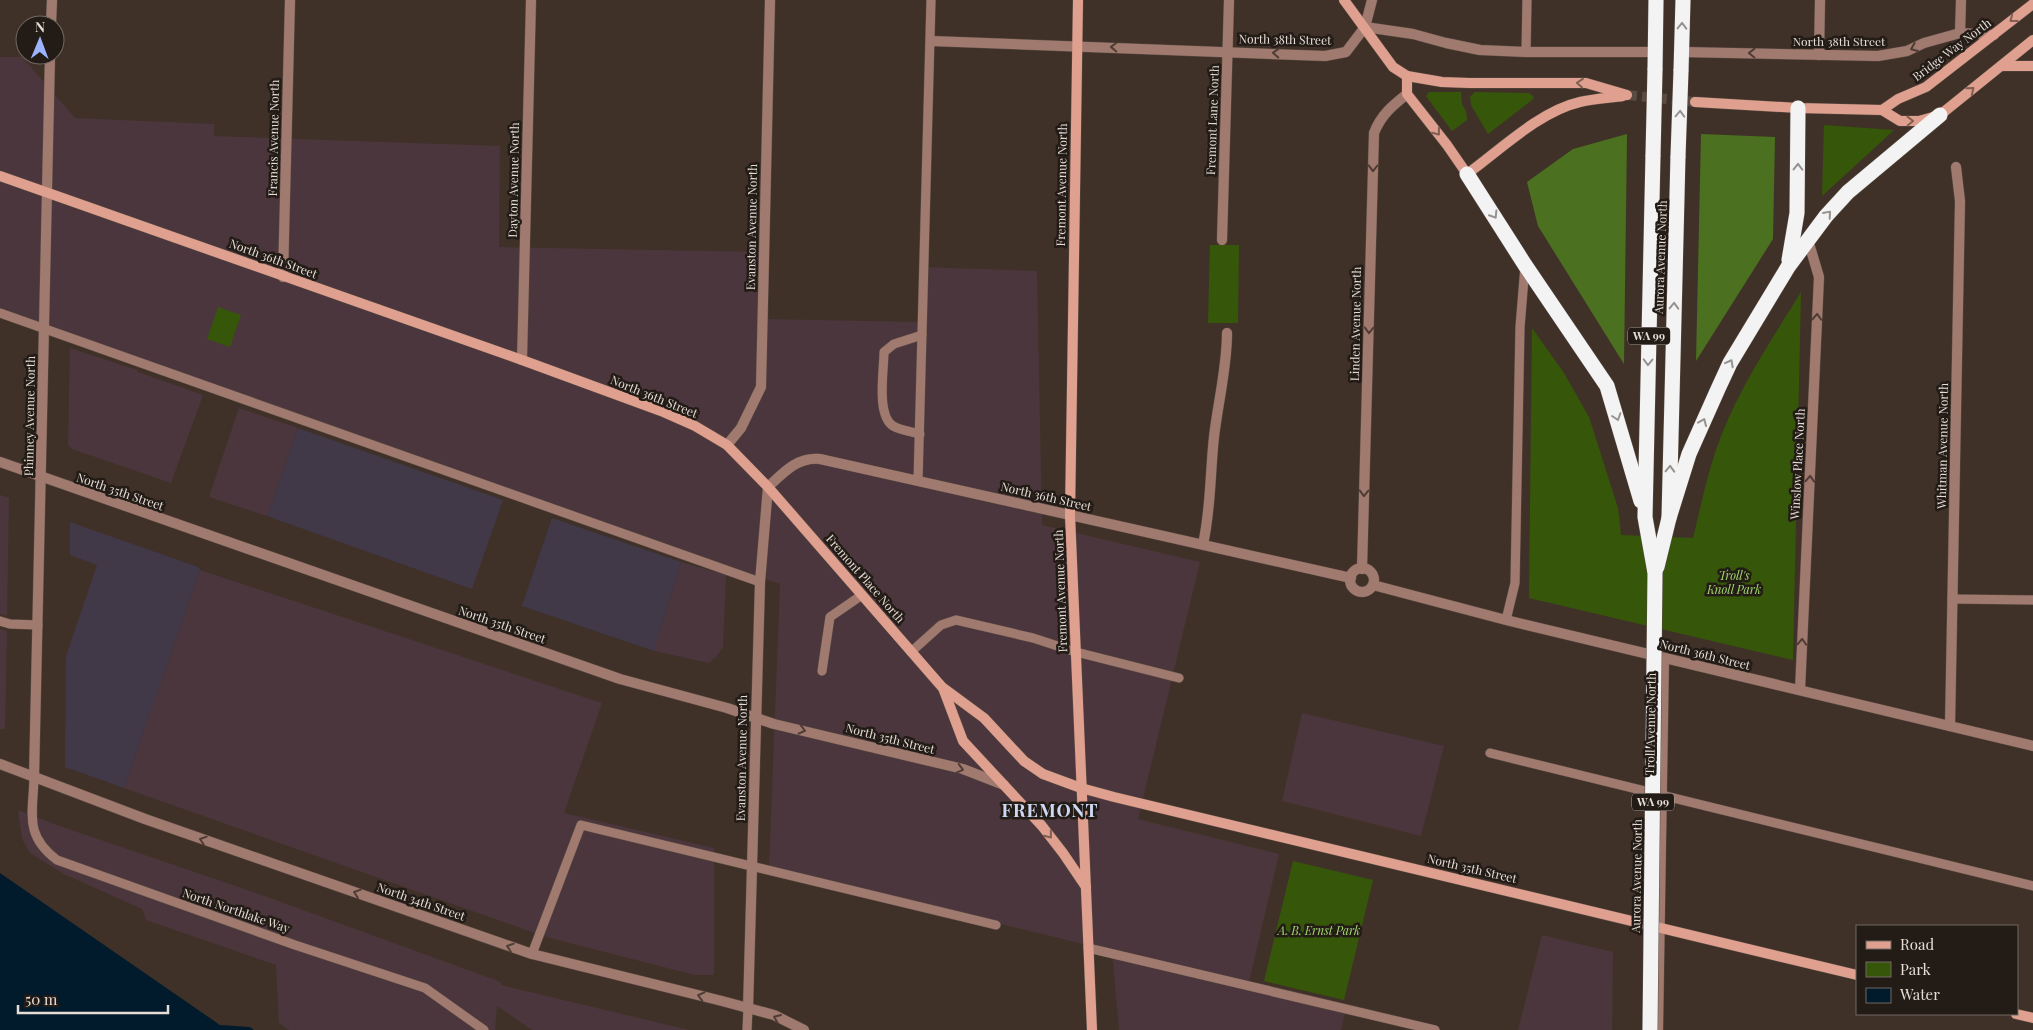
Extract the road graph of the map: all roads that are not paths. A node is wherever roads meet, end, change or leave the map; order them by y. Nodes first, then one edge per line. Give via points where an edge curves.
1 (52, 0) edge
2 (290, 0) edge
3 (531, 0) edge
4 (770, 0) edge
5 (931, 0) edge
6 (1078, 0) edge
7 (1229, 0) edge
8 (1344, 0) edge
9 (1372, 0) edge
10 (1527, 0) edge
11 (1656, 0) edge
12 (1683, 0) edge
13 (1820, 0) edge
14 (1961, 0) edge
15 (2033, 4) edge
16 (51, 15) edge
17 (1365, 27) junction
18 (1960, 33) junction
19 (1994, 35) junction
20 (931, 40) junction
21 (2033, 40) edge
22 (1077, 46) junction
23 (1228, 51) junction
24 (1526, 52) junction
25 (1655, 52) junction
26 (1682, 52) junction
27 (1819, 55) junction
28 (50, 65) edge
29 (2001, 66) junction
30 (2033, 66) edge
31 (1407, 76) junction
32 (1407, 94) junction
33 (1695, 102) tunnel mouth
34 (1798, 108) junction
35 (1882, 110) junction
36 (1940, 115) junction
37 (1956, 167) dead end
38 (1467, 174) junction
39 (0, 176) edge
40 (47, 191) junction
41 (1222, 240) dead end
42 (1808, 240) junction
43 (1525, 265) junction
44 (1788, 267) junction
45 (284, 277) junction
46 (0, 313) edge
47 (44, 328) junction
48 (1227, 333) dead end
49 (922, 334) junction
50 (522, 360) junction
51 (920, 434) junction
52 (727, 445) junction
53 (0, 462) edge
54 (41, 477) junction
55 (918, 481) junction
56 (768, 487) junction
57 (1070, 515) junction
58 (1645, 517) junction
59 (1669, 518) junction
60 (1203, 544) junction
61 (1362, 569) junction
62 (1655, 573) junction
63 (1351, 578) junction
64 (760, 582) junction
65 (1373, 585) junction
66 (862, 595) junction
67 (1952, 599) junction
68 (2033, 600) edge
69 (1506, 620) junction
70 (0, 621) edge
71 (38, 625) junction
72 (911, 652) junction
73 (1076, 652) junction
74 (1664, 658) junction
75 (822, 671) dead end
76 (1179, 678) dead end
77 (942, 688) junction
78 (1800, 690) junction
79 (755, 717) junction
80 (1950, 726) junction
81 (2033, 746) edge
82 (1490, 753) dead end
83 (0, 764) edge
84 (34, 778) junction
85 (1004, 785) junction
86 (1082, 788) junction
87 (1662, 794) junction
88 (752, 866) junction
89 (2033, 886) edge
90 (1086, 887) junction
91 (996, 925) dead end
92 (1660, 928) junction
93 (1088, 948) junction
94 (532, 954) junction
95 (1856, 975) edge
96 (748, 1009) junction
97 (2018, 1014) edge
98 (2033, 1018) edge
99 (484, 1030) edge
100 (747, 1030) edge
101 (804, 1030) edge
102 (1092, 1030) edge
103 (1435, 1030) edge
104 (1650, 1030) edge
105 (1658, 1030) edge

1 - 16 street
2 - 45 street, Francis Avenue North
3 - 50 street, Dayton Avenue North
4 - 52 street, Evanston Avenue North via 761,387 743,424
5 - 20 lane
6 - 22 main road, Fremont Avenue North
7 - 23 street, Fremont Lane North
8 - 17 main road
9 - 17 street
10 - 24 lane
11 - 25 highway, Aurora Avenue North / WA 99
26 -> 12 highway, Aurora Avenue North / WA 99
13 - 27 street
14 - 18 street
15 -> 19 main road, Bridge Way North
17 -> 23 street, North 38th Street via 1346,52 1325,56
17 - 24 street via 1413,34 1480,50
17 - 31 main road via 1392,67
18 - 19 street, North 38th Street
18 -> 27 street, North 38th Street via 1907,51 1878,56
19 - 35 main road, Bridge Way North via 1926,87
20 - 22 street, North 38th Street
20 - 49 lane
21 - 29 main road
23 -> 22 street, North 38th Street
22 - 57 main road, Fremont Avenue North
23 - 41 street, Fremont Lane North
24 - 25 street
25 -> 58 highway, Aurora Avenue North / WA 99, bridge
27 -> 26 street, North 38th Street
59 -> 26 highway, Aurora Avenue North / WA 99, bridge
28 - 40 street, Phinney Avenue North
29 - 30 main road
36 -> 29 main road
31 - 32 main road
38 -> 31 main road via 1536,122 1559,109 1580,102 1627,95 1586,83 1442,82
32 -> 38 main road
32 -> 61 street, Linden Avenue North via 1386,111 1374,133
33 - 34 main road
34 - 35 main road
44 -> 34 highway via 1797,213
35 -> 36 main road via 1900,121
42 -> 36 highway via 1848,192
37 - 67 street, Whitman Avenue North via 1960,201
38 -> 43 highway
39 - 40 main road, North 36th Street
40 - 45 main road, North 36th Street
40 - 47 street, Phinney Avenue North
42 - 44 highway
78 -> 42 street, Winslow Place North via 1819,277
43 -> 58 highway via 1607,386
43 - 69 lane via 1520,327 1516,583
59 -> 44 highway via 1689,454 1730,363
45 - 50 main road, North 36th Street
46 - 47 lane
47 - 54 street, Phinney Avenue North
47 - 64 lane
48 - 60 street via 1227,360 1214,436
49 - 51 lane
49 - 51 lane via 894,344 884,352 883,397 884,416 894,426
50 - 52 main road, North 36th Street via 678,418
51 - 55 lane
52 - 56 main road, North 36th Street
53 - 54 street, North 35th Street
54 - 71 street, Phinney Avenue North
54 - 79 street, North 35th Street via 620,680
55 - 56 street, North 36th Street via 813,458 798,461
55 - 57 street, North 36th Street
56 - 64 street, Evanston Avenue North
56 - 66 main road, Fremont Place North
57 - 60 street, North 36th Street
57 - 73 main road, Fremont Avenue North
58 - 62 highway, Aurora Avenue North / WA 99
59 - 62 highway, Aurora Avenue North / WA 99
60 - 63 street, North 36th Street
61 - 63 street via 1356,570
61 - 65 street via 1373,576
62 - 104 highway, Aurora Avenue North / WA 99, bridge
63 - 65 street via 1352,587 1358,592 1366,592
64 - 79 street, Evanston Avenue North
65 - 69 street, North 36th Street
66 - 72 main road, Fremont Place North
66 - 75 lane via 830,617
67 - 68 lane
67 - 80 street, Whitman Avenue North
69 - 74 street, North 36th Street
70 - 71 lane
71 - 84 street, Phinney Avenue North
72 - 73 lane via 941,625 956,620
72 - 77 main road, Fremont Place North
73 - 76 lane
73 - 86 main road, Fremont Avenue North
74 - 78 street, North 36th Street
74 - 87 street, Troll Avenue North
77 - 85 main road, Fremont Place North via 963,741
77 - 86 main road, Fremont Place North via 984,718 1035,769
78 - 80 street, North 36th Street
79 -> 85 street, North 35th Street via 963,769
79 - 88 street, Evanston Avenue North
80 - 81 street, North 36th Street
82 - 87 lane
83 - 84 street, North 34th Street
94 -> 84 street, North 34th Street
84 - 99 lane, North Northlake Way via 32,826 42,845 57,860 425,988
85 -> 90 main road, Fremont Place North via 1058,846
86 - 90 main road, Fremont Avenue North
86 - 92 main road, North 35th Street
87 - 89 lane
87 - 92 street, Troll Avenue North
88 - 91 lane
88 - 94 lane via 581,825
88 - 96 street, Evanston Avenue North
90 - 93 main road, Fremont Avenue North
92 - 95 main road, North 35th Street
92 - 105 street, Troll Avenue North
93 - 102 main road, Fremont Avenue North
93 - 103 lane
96 -> 94 street, North 34th Street
96 - 100 lane, Evanston Avenue North
101 -> 96 street, North 34th Street via 774,1015
97 - 98 main road

